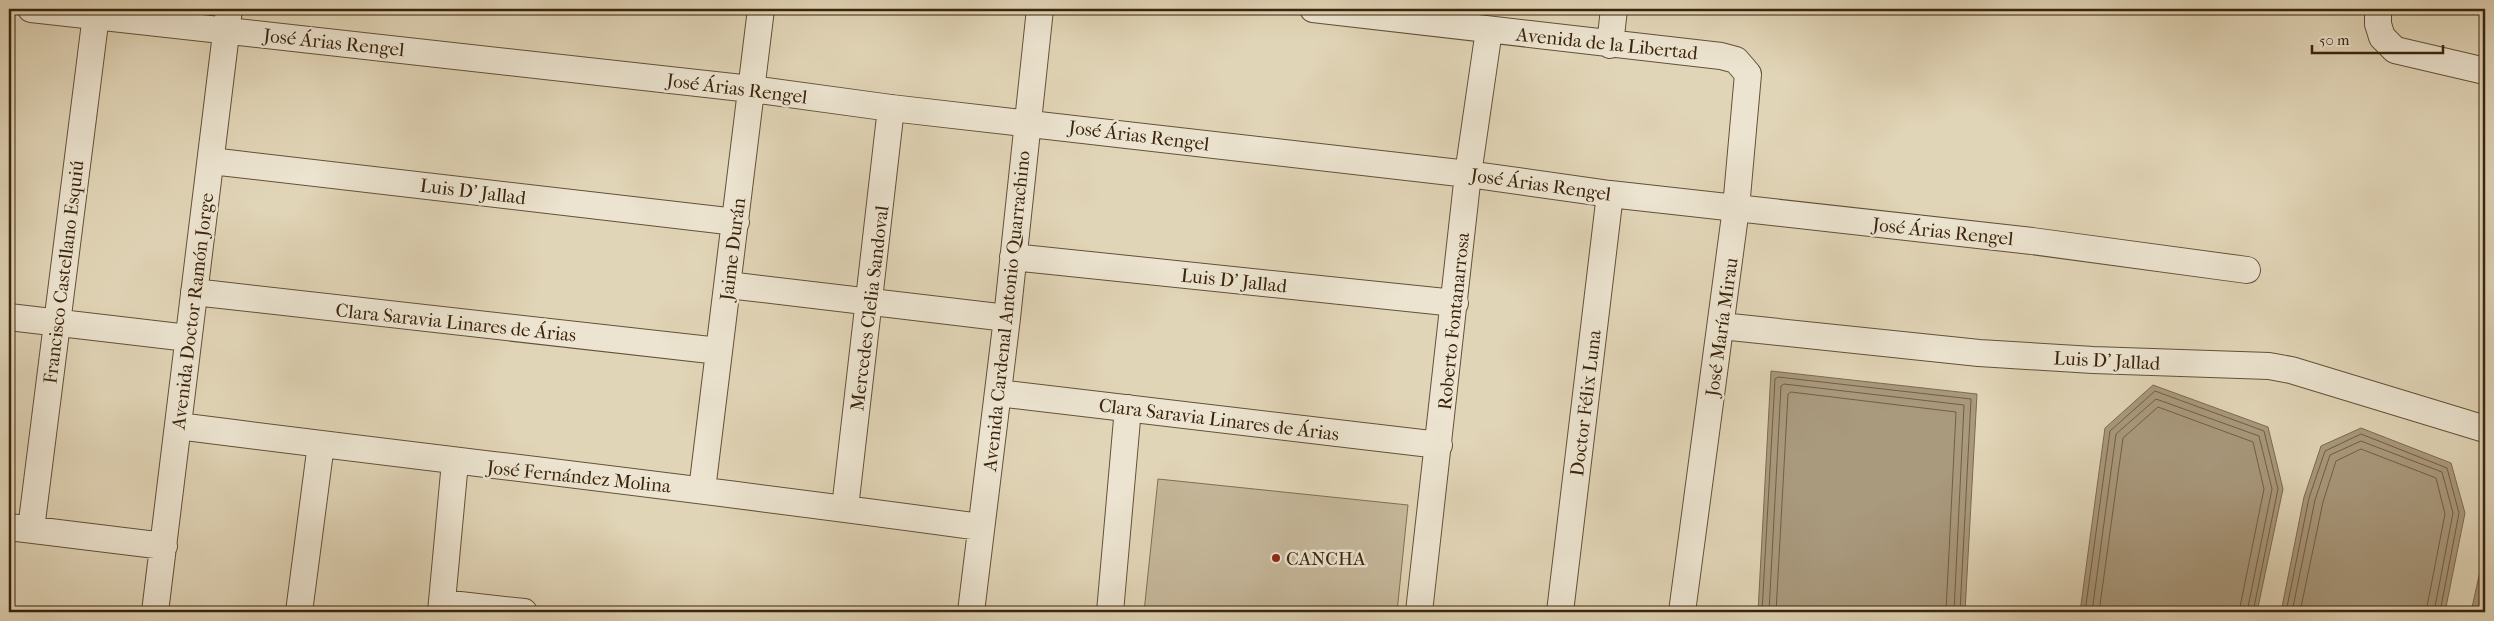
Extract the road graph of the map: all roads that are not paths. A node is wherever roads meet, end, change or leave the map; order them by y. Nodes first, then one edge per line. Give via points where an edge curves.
1 (30, 9) edge
2 (761, 9) edge
3 (1040, 9) edge
4 (1313, 9) edge
5 (1614, 9) edge
6 (2378, 9) edge
7 (96, 15) junction
8 (228, 20) edge
9 (1489, 30) junction
10 (1610, 45) junction
11 (1721, 56) joint
12 (2485, 71) edge
13 (751, 89) junction
14 (891, 108) junction
15 (1027, 122) junction
16 (211, 161) junction
17 (1468, 174) junction
18 (1610, 194) junction
19 (1736, 208) junction
20 (736, 222) junction
21 (1013, 257) junction
22 (2247, 270) dead end
23 (728, 285) junction
24 (194, 292) junction
25 (870, 301) junction
26 (1455, 303) junction
27 (9, 317) edge
28 (1007, 318) junction
29 (57, 322) junction
30 (1721, 326) junction
31 (188, 338) junction
32 (718, 351) junction
33 (998, 393) junction
34 (1128, 408) junction
35 (178, 426) junction
36 (2485, 429) edge
37 (321, 444) junction
38 (1439, 445) junction
39 (455, 462) junction
40 (702, 490) junction
41 (845, 508) junction
42 (980, 527) junction
43 (20, 528) edge
44 (164, 546) junction
45 (441, 608) edge
46 (155, 612) edge
47 (299, 612) edge
48 (524, 612) edge
49 (971, 612) edge
50 (1110, 612) edge
51 (1419, 612) edge
52 (1560, 612) edge
53 (1682, 612) edge

1 - 7 street, José Árias Rengel
2 - 13 street, Jaime Durán
3 - 15 street, Avenida Cardenal Antonio Quarrachino
4 - 9 street, Avenida de la Libertad
5 - 10 street
6 - 12 street via 2382,37 2395,50
7 - 8 street, José Árias Rengel
7 - 29 street, Francisco Castellano Esquiú
8 - 13 street, José Árias Rengel
8 - 16 street, Avenida Doctor Ramón Jorge
9 - 10 street, Avenida de la Libertad
9 - 17 street, Roberto Fontanarrosa
10 - 11 street, Avenida de la Libertad
11 - 19 street, José María Mirau via 1736,60 1748,74
13 - 14 street, José Árias Rengel
13 - 20 street, Jaime Durán
14 - 15 street, José Árias Rengel
14 - 25 street, Mercedes Clelia Sandoval
15 - 17 street, José Árias Rengel
15 - 21 street, Avenida Cardenal Antonio Quarrachino
16 - 20 street, Luis D' Jallad
16 - 24 street, Avenida Doctor Ramón Jorge
17 - 18 street, José Árias Rengel
17 - 26 street, Roberto Fontanarrosa
18 - 19 street, José Árias Rengel
18 - 52 street, Doctor Félix Luna
19 - 22 street, José Árias Rengel via 2032,241
19 - 30 street, José María Mirau
20 - 23 street, Jaime Durán
21 - 26 street, Luis D' Jallad
21 - 28 street, Avenida Cardenal Antonio Quarrachino
23 - 25 street
23 - 32 street, Jaime Durán
24 - 31 street, Avenida Doctor Ramón Jorge
24 - 32 street, Clara Saravia Linares de Árias
25 - 28 street
25 - 41 street, Mercedes Clelia Sandoval
26 - 38 street, Roberto Fontanarrosa
27 - 29 street
28 - 33 street, Avenida Cardenal Antonio Quarrachino
29 - 31 street
29 - 43 street, Francisco Castellano Esquiú
30 - 36 street, Luis D' Jallad via 1979,353 2269,366
30 - 53 street, José María Mirau
31 - 35 street, Avenida Doctor Ramón Jorge
32 - 40 street, Jaime Durán
33 - 34 street, Clara Saravia Linares de Árias
33 - 42 street, Avenida Cardenal Antonio Quarrachino
34 - 38 street, Clara Saravia Linares de Árias
34 - 50 street
35 - 37 street, José Fernández Molina
35 - 44 street, Avenida Doctor Ramón Jorge
37 - 39 street, José Fernández Molina
37 - 47 street
38 - 51 street, Roberto Fontanarrosa
39 - 40 street, José Fernández Molina
39 - 45 street
40 - 41 street, José Fernández Molina
41 - 42 street, José Fernández Molina
42 - 49 street, Avenida Cardenal Antonio Quarrachino
43 - 44 street
44 - 46 street, Avenida Doctor Ramón Jorge
45 - 48 street

